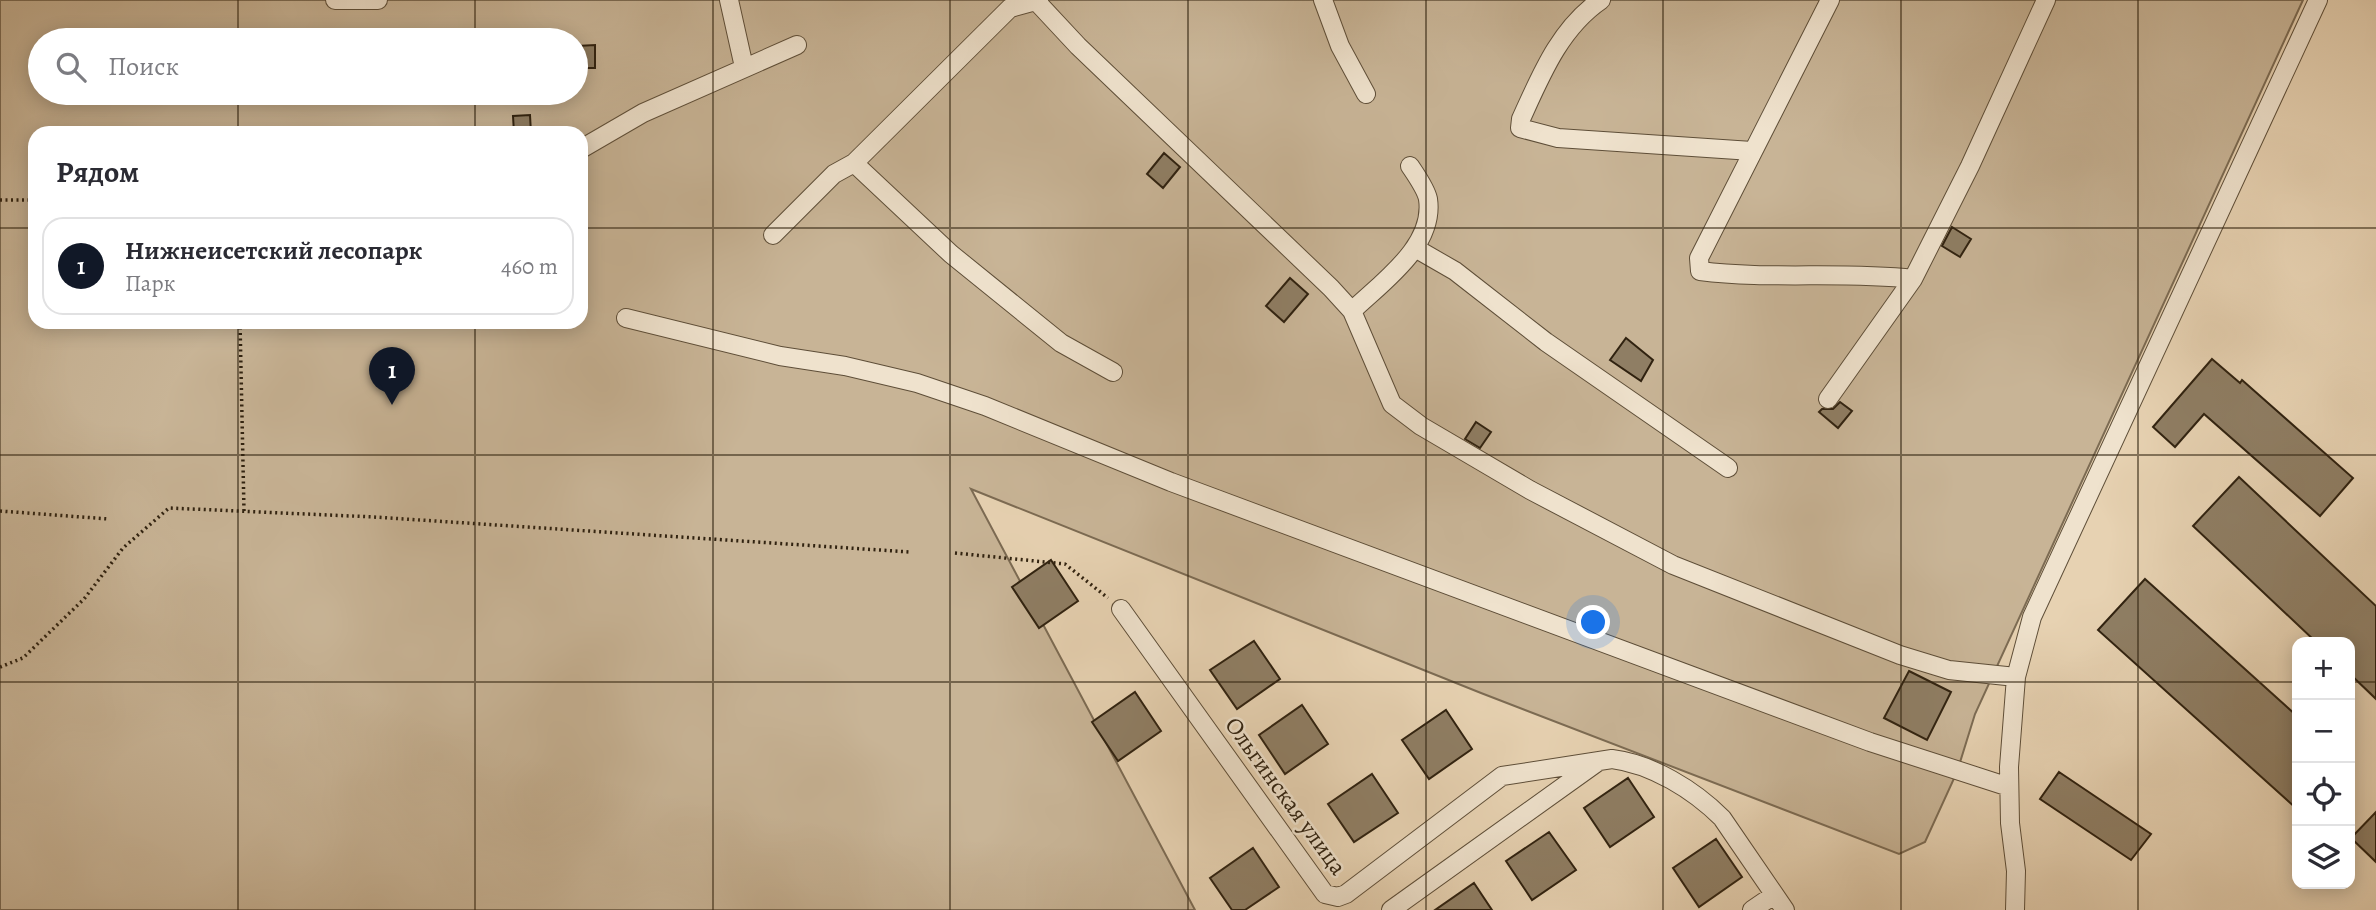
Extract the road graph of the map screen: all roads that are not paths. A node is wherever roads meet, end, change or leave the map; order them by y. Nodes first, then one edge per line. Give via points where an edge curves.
1 (335, 0) edge
2 (378, 0) edge
3 (729, 0) edge
4 (1323, 0) edge
5 (1601, 0) edge
6 (1830, 0) edge
7 (2046, 0) edge
8 (2318, 0) edge
9 (1038, 1) edge
10 (797, 46) dead end
11 (744, 67) junction
12 (1366, 94) dead end
13 (588, 145) edge
14 (1752, 151) junction
15 (854, 163) junction
16 (1410, 166) dead end
17 (773, 235) dead end
18 (1415, 248) junction
19 (1913, 279) junction
20 (1352, 311) junction
21 (626, 318) dead end
22 (1114, 372) dead end
23 (1828, 399) dead end
24 (1728, 468) dead end
25 (1121, 609) road end
26 (2016, 677) junction
27 (1601, 759) junction
28 (2009, 787) junction
29 (1774, 895) junction
30 (1391, 910) edge
31 (1752, 910) edge
32 (1785, 910) edge
33 (2015, 910) edge

1 - 2 street
3 - 11 street
4 - 12 street via 1340,46
5 - 14 street via 1584,12 1548,59 1520,128 1558,138
6 - 14 street
7 - 19 street
8 - 26 street via 2032,617
9 - 15 street via 1010,8
9 - 20 street
10 - 11 street
11 - 13 street via 643,113
14 - 19 street via 1699,258 1700,271
15 - 17 street via 834,174
15 - 22 street via 951,254 1061,343
16 - 18 street via 1428,198 1425,234
18 - 20 street
18 - 24 street via 1455,271 1546,342
19 - 23 street
20 - 26 street via 1392,404 1530,490 1673,565 1900,655 1949,670
21 - 28 street via 699,338 917,383 985,406 1171,482 1870,742
25 - 27 street, Ольгинская улица via 1331,897 1346,894 1494,780 1512,772
26 - 28 street
27 - 29 street, Ольгинская улица via 1628,762 1699,797 1722,818
27 - 30 street
28 - 33 street via 2017,871
29 - 31 street
29 - 32 street, Ольгинская улица

